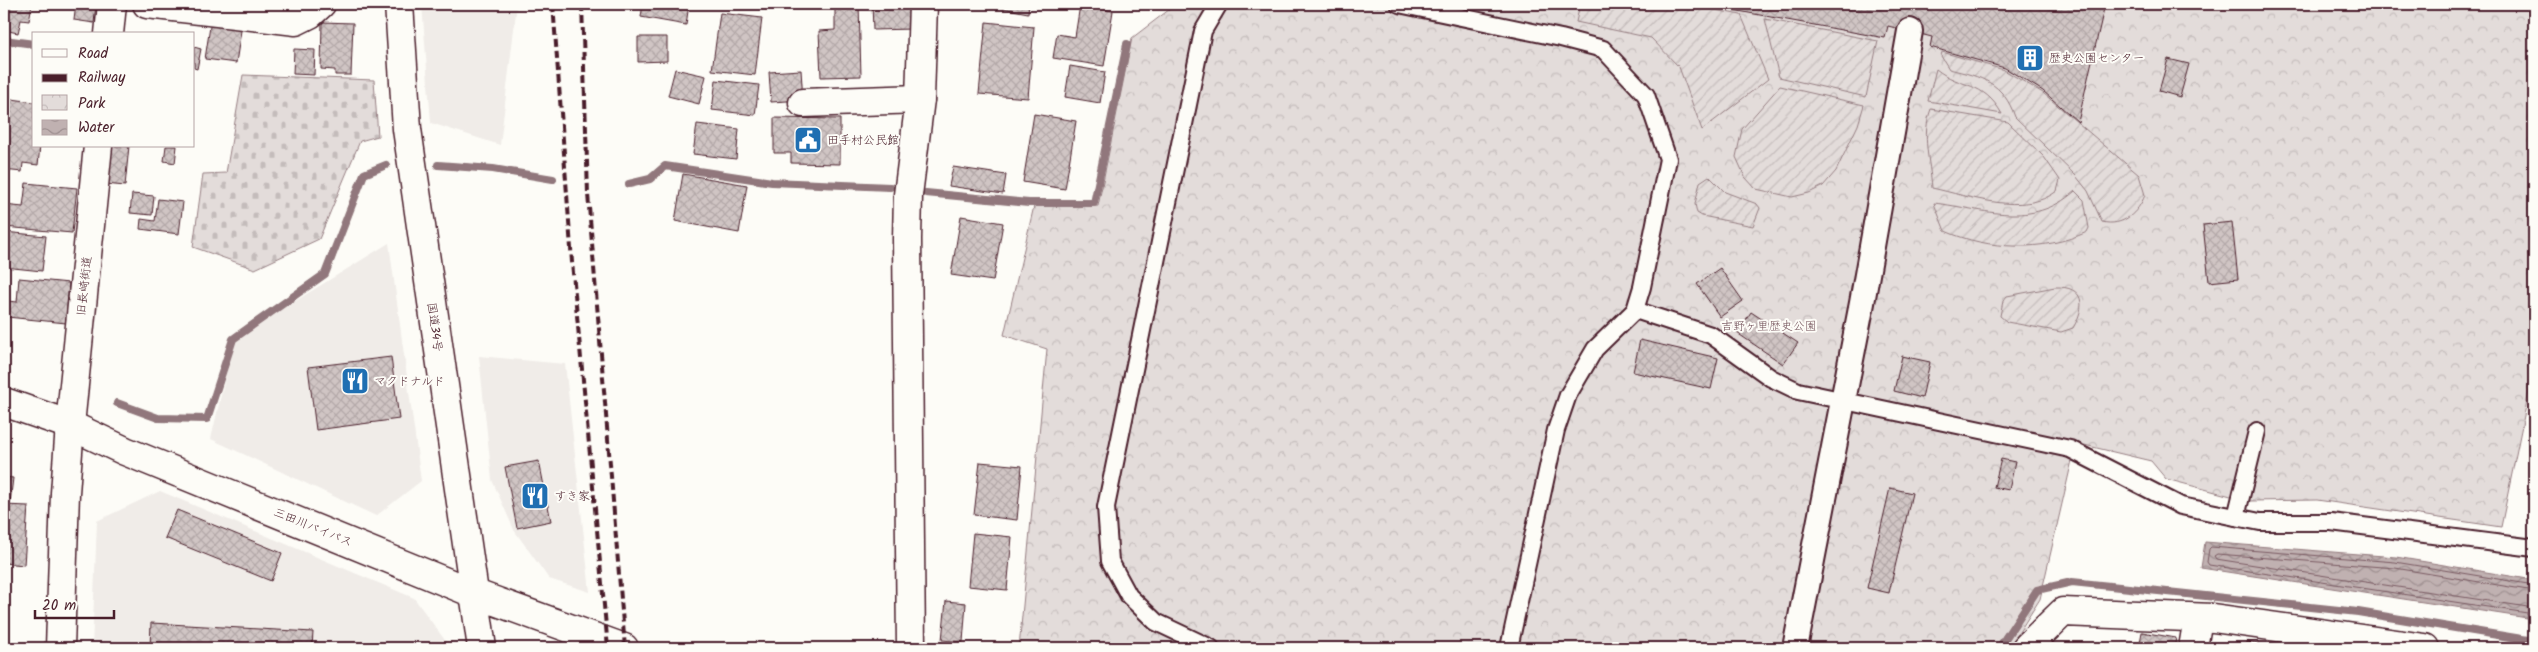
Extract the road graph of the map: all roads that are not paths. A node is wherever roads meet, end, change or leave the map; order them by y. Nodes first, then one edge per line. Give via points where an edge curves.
1 (112, 4) edge
2 (147, 4) edge
3 (321, 4) edge
4 (399, 4) edge
5 (923, 4) edge
6 (1219, 4) edge
7 (1399, 4) edge
8 (1910, 31) dead end
9 (109, 32) edge
10 (920, 99) junction
11 (803, 104) dead end
12 (98, 148) edge
13 (1635, 310) junction
14 (1842, 400) junction
15 (4, 402) edge
16 (70, 425) junction
17 (2257, 431) dead end
18 (2236, 517) junction
19 (2534, 548) edge
20 (474, 593) junction
21 (2198, 618) junction
22 (60, 648) edge
23 (482, 648) edge
24 (624, 648) edge
25 (911, 648) edge
26 (1211, 648) edge
27 (1509, 648) edge
28 (1795, 648) edge
29 (2026, 648) edge
30 (2193, 648) edge
31 (2426, 648) edge

1 - 9 main road
2 - 3 main road via 296,21
4 - 20 main road, 国道34号 via 407,128
5 - 10 main road
6 - 26 lane via 1203,31 1106,507 1110,561 1129,596 1156,622
7 - 13 lane via 1603,49 1646,95 1668,159 1651,251
8 - 14 street
10 - 11 main road
10 - 25 main road via 906,239
12 - 16 main road, 旧長崎街道
13 - 14 lane via 1711,335 1771,378 1798,391
13 - 27 lane via 1595,349 1568,395 1549,454
14 - 18 lane via 2070,449 2181,506
14 - 28 street
15 - 16 main road, 三田川バイパス
16 - 20 main road, 三田川バイパス via 125,451
16 - 22 main road, 旧長崎街道
17 - 18 lane
18 - 19 lane via 2260,522 2331,522
20 - 23 main road, 国道34号
20 - 24 main road, 三田川バイパス
21 - 29 main road via 2063,612
21 - 30 main road
21 - 31 main road

